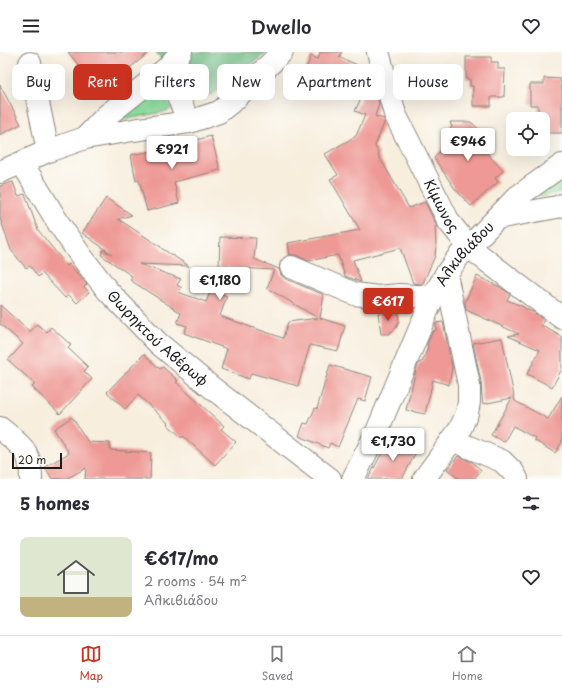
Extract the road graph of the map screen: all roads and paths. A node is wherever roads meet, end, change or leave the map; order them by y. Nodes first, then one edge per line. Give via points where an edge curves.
1 (181, 52) edge
2 (282, 52) edge
3 (374, 55) edge
4 (30, 63) dead end
5 (170, 64) edge
6 (140, 89) edge
7 (179, 100) edge
8 (189, 122) junction
9 (86, 138) junction
10 (48, 151) junction
11 (22, 163) junction
12 (562, 165) edge
13 (0, 172) edge
14 (562, 205) edge
15 (497, 218) junction
16 (469, 247) junction
17 (291, 267) dead end
18 (446, 274) junction
19 (433, 298) junction
20 (562, 318) edge
21 (0, 428) edge
22 (452, 440) junction
23 (509, 475) edge
24 (31, 479) edge
25 (330, 479) edge
26 (353, 479) edge
27 (424, 479) edge

1 - 5 street
2 - 8 street via 219,112
3 - 16 street, Κίμωνος via 395,114 449,222
4 - 10 street
6 - 9 street via 106,116
7 - 8 street
8 - 9 street
9 - 10 street
10 - 11 street
11 - 13 street
11 - 25 street, Θωρηκτού Αβέρωφ via 81,256 108,291 158,343 210,387
12 - 15 street, Αλκιβιάδου via 517,197
14 - 15 street
15 - 16 street, Αλκιβιάδου
16 - 18 street, Αλκιβιάδου
16 - 20 street, Κίμωνος
17 - 19 street via 355,294 377,298 400,295
18 - 19 street, Αλκιβιάδου
18 - 22 street via 468,385 469,402 460,429
19 - 26 street, Αλκιβιάδου via 378,429
21 - 24 street via 26,454
22 - 23 street via 502,462
22 - 27 street

